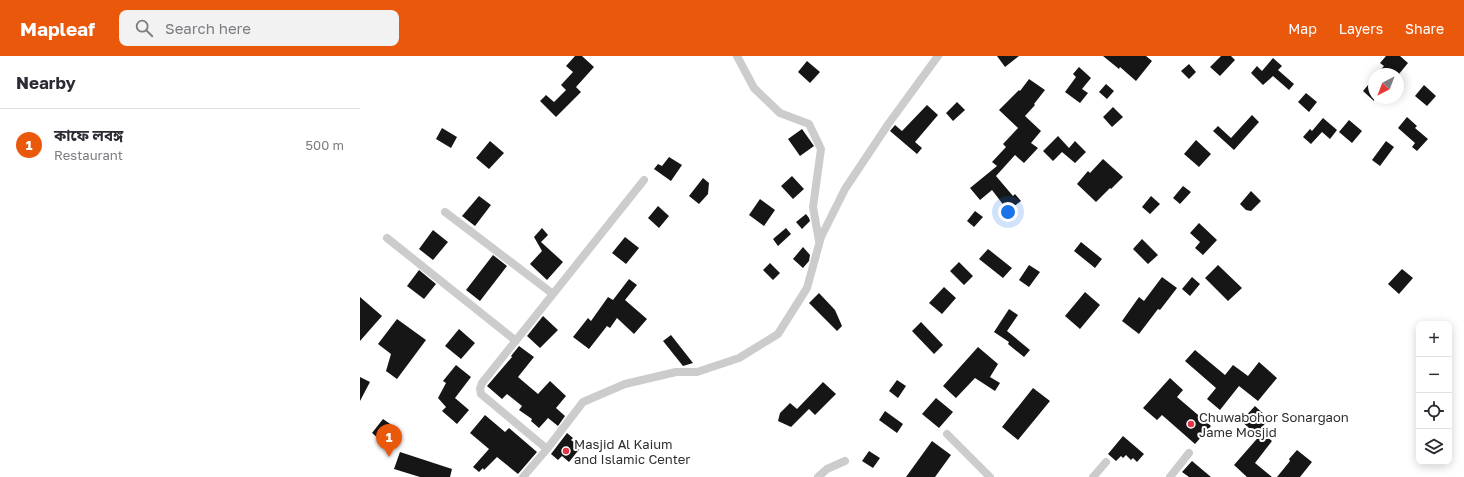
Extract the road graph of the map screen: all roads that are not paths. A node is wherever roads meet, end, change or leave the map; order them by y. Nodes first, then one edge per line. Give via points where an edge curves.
1 (737, 56) edge
2 (938, 56) edge
3 (644, 180) dead end
4 (445, 212) dead end
5 (387, 238) dead end
6 (819, 244) junction
7 (553, 294) junction
8 (516, 341) junction
9 (947, 434) dead end
10 (547, 449) junction
11 (1189, 453) dead end
12 (845, 461) dead end
13 (1106, 462) dead end
14 (523, 477) edge
15 (818, 477) edge
16 (990, 477) edge
17 (1093, 477) edge
18 (1170, 477) edge

1 - 6 street via 754,88 780,113 809,124 821,149 814,207
2 - 6 street via 845,189
3 - 7 street
4 - 7 street
5 - 8 street
6 - 10 street via 807,288 778,334 739,358 697,372 676,372 625,384 583,402
7 - 8 street
8 - 10 street via 482,383 481,394
9 - 16 street
10 - 14 street
11 - 18 street
12 - 15 street via 827,469
13 - 17 street

